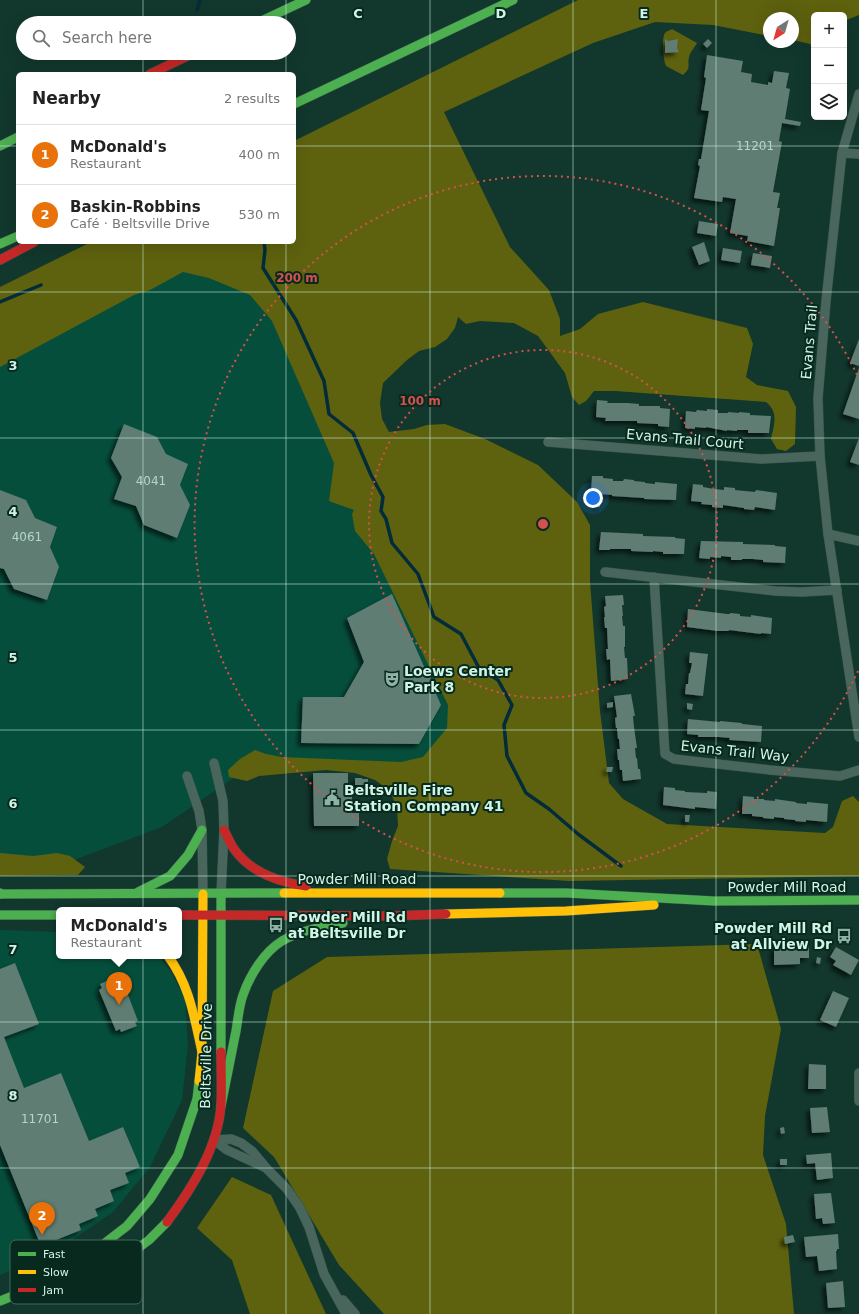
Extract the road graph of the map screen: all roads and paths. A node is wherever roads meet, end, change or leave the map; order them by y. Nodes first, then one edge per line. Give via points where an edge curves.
1 (306, 0) edge
2 (513, 0) edge
3 (272, 16) edge
4 (179, 60) edge
5 (154, 72) edge
6 (859, 94) edge
7 (296, 103) edge
8 (16, 131) edge
9 (0, 137) edge
10 (16, 138) edge
11 (0, 146) edge
12 (842, 153) junction
13 (859, 154) edge
14 (16, 237) edge
15 (0, 244) edge
16 (30, 244) edge
17 (0, 260) edge
18 (548, 442) dead end
19 (820, 456) junction
20 (828, 534) junction
21 (859, 541) edge
22 (605, 572) dead end
23 (654, 577) junction
24 (837, 590) junction
25 (859, 738) edge
26 (214, 763) dead end
27 (859, 770) edge
28 (187, 776) dead end
29 (202, 830) junction
30 (224, 830) junction
31 (0, 893) edge
32 (137, 893) junction
33 (390, 893) junction
34 (202, 894) junction
35 (221, 894) junction
36 (859, 900) edge
37 (714, 901) junction
38 (202, 914) junction
39 (0, 915) edge
40 (182, 915) edge
41 (221, 915) junction
42 (56, 916) edge
43 (389, 916) junction
44 (170, 959) edge
45 (202, 1052) junction
46 (859, 1073) edge
47 (859, 1100) edge
48 (221, 1106) junction
49 (214, 1140) junction
50 (109, 1240) edge
51 (142, 1246) edge
52 (332, 1289) junction
53 (10, 1297) edge
54 (0, 1301) edge
55 (346, 1314) edge
56 (355, 1314) edge

1 - 3 main road
2 - 7 main road
4 - 5 main road
6 - 12 street, Evans Trail
8 - 9 main road
10 - 11 main road
12 - 13 street
12 - 19 street, Evans Trail via 818,398
14 - 15 main road
16 - 17 main road
18 - 19 street, Evans Trail Court via 761,459
19 - 20 street, Evans Trail
20 - 21 street
20 - 24 street, Evans Trail
22 - 23 street
23 - 24 street via 775,591
23 - 27 street, Evans Trail Way via 665,754 674,759 840,776
24 - 25 street, Evans Trail
26 - 30 street via 223,800
28 - 29 street via 199,810
29 - 32 main road via 188,855 170,876
29 - 34 street
30 - 33 main road via 235,850 271,879 289,884
30 - 35 street
31 - 32 main road, Powder Mill Road
32 - 34 main road, Powder Mill Road
33 - 35 main road, Powder Mill Road
33 - 37 main road, Powder Mill Road via 567,893
34 - 35 main road, Powder Mill Road
34 - 38 main road, Beltsville Drive
35 - 41 main road, Beltsville Drive
36 - 37 main road, Powder Mill Road
37 - 43 main road, Powder Mill Road via 566,911
38 - 40 main road, Powder Mill Road
38 - 41 main road, Powder Mill Road
38 - 45 main road, Beltsville Drive
39 - 42 main road
41 - 43 main road, Powder Mill Road
41 - 48 main road, Beltsville Drive
43 - 48 main road via 301,931 279,942 268,952 249,979 243,995
44 - 45 main road via 189,992
45 - 50 main road, Beltsville Drive via 197,1099 178,1155 145,1205 127,1226
46 - 47 street
48 - 49 main road, Beltsville Drive
49 - 51 main road, Beltsville Drive via 191,1188 164,1226
49 - 52 street via 227,1150 267,1169 287,1189 309,1227 324,1274
52 - 55 street
52 - 56 street
53 - 54 main road, Beltsville Drive

